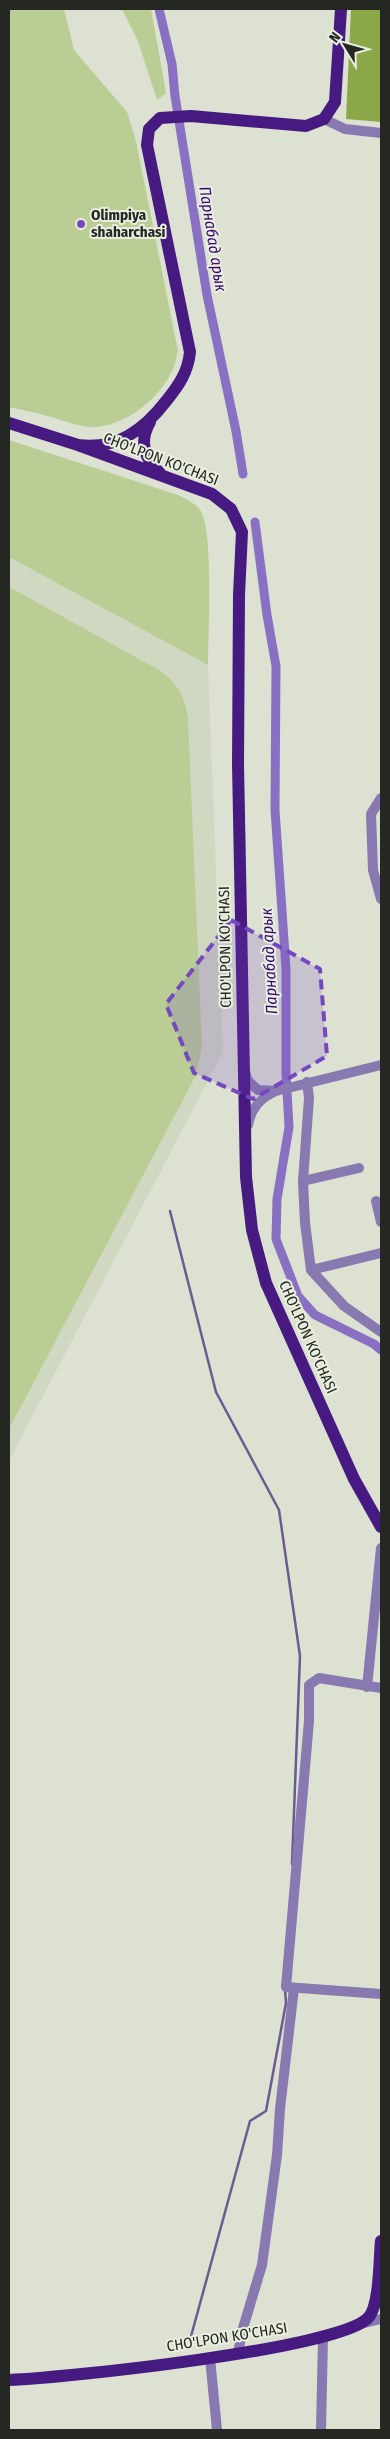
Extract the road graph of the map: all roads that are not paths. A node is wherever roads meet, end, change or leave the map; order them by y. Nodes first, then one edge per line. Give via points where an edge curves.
1 (341, 9) edge
2 (324, 119) junction
3 (381, 133) edge
4 (153, 418) junction
5 (9, 423) edge
6 (78, 445) junction
7 (165, 477) junction
8 (381, 798) edge
9 (381, 899) edge
10 (381, 1065) edge
11 (244, 1068) junction
12 (303, 1083) junction
13 (276, 1091) junction
14 (245, 1138) junction
15 (359, 1168) dead end
16 (304, 1181) junction
17 (376, 1202) dead end
18 (381, 1222) edge
19 (381, 1254) edge
20 (311, 1270) junction
21 (381, 1332) edge
22 (381, 1527) edge
23 (381, 1548) edge
24 (366, 1686) junction
25 (381, 1688) edge
26 (294, 1988) junction
27 (381, 1994) edge
28 (381, 2241) edge
29 (374, 2306) junction
30 (381, 2318) edge
31 (360, 2324) junction
32 (323, 2337) junction
33 (238, 2353) junction
34 (210, 2358) junction
35 (9, 2380) edge
36 (218, 2430) edge
37 (321, 2430) edge

1 - 2 main road via 335,102
2 - 3 street via 344,129
2 - 4 main road via 312,125 299,126 170,117 160,118 148,132 147,145 190,352 183,378
4 - 6 main road via 137,432 119,441 98,446
4 - 7 main road via 145,434 144,446 150,462
5 - 6 main road, CHO'LPON KO'CHASI
6 - 7 main road, CHO'LPON KO'CHASI
7 - 11 main road, CHO'LPON KO'CHASI via 219,498 236,515 243,537 239,595 238,764
8 - 9 street via 371,814 373,870
10 - 12 street
11 - 13 street via 248,1081 258,1090
11 - 14 main road, CHO'LPON KO'CHASI
12 - 13 street
12 - 16 street via 309,1098
13 - 14 street via 263,1098 252,1110
14 - 22 main road, CHO'LPON KO'CHASI via 249,1213 266,1282 354,1479
15 - 16 street
16 - 20 street via 306,1239
17 - 18 street
19 - 20 street
20 - 21 street via 344,1306
23 - 24 street
24 - 25 street
24 - 26 street via 319,1678 309,1685 309,1721 286,1987
26 - 27 street
26 - 33 street via 262,2265
28 - 29 main road
29 - 30 street
29 - 31 main road via 370,2316
30 - 31 street
31 - 32 main road, CHO'LPON KO'CHASI
32 - 33 main road, CHO'LPON KO'CHASI
32 - 37 street
33 - 34 main road, CHO'LPON KO'CHASI
34 - 35 main road, CHO'LPON KO'CHASI
34 - 36 street

